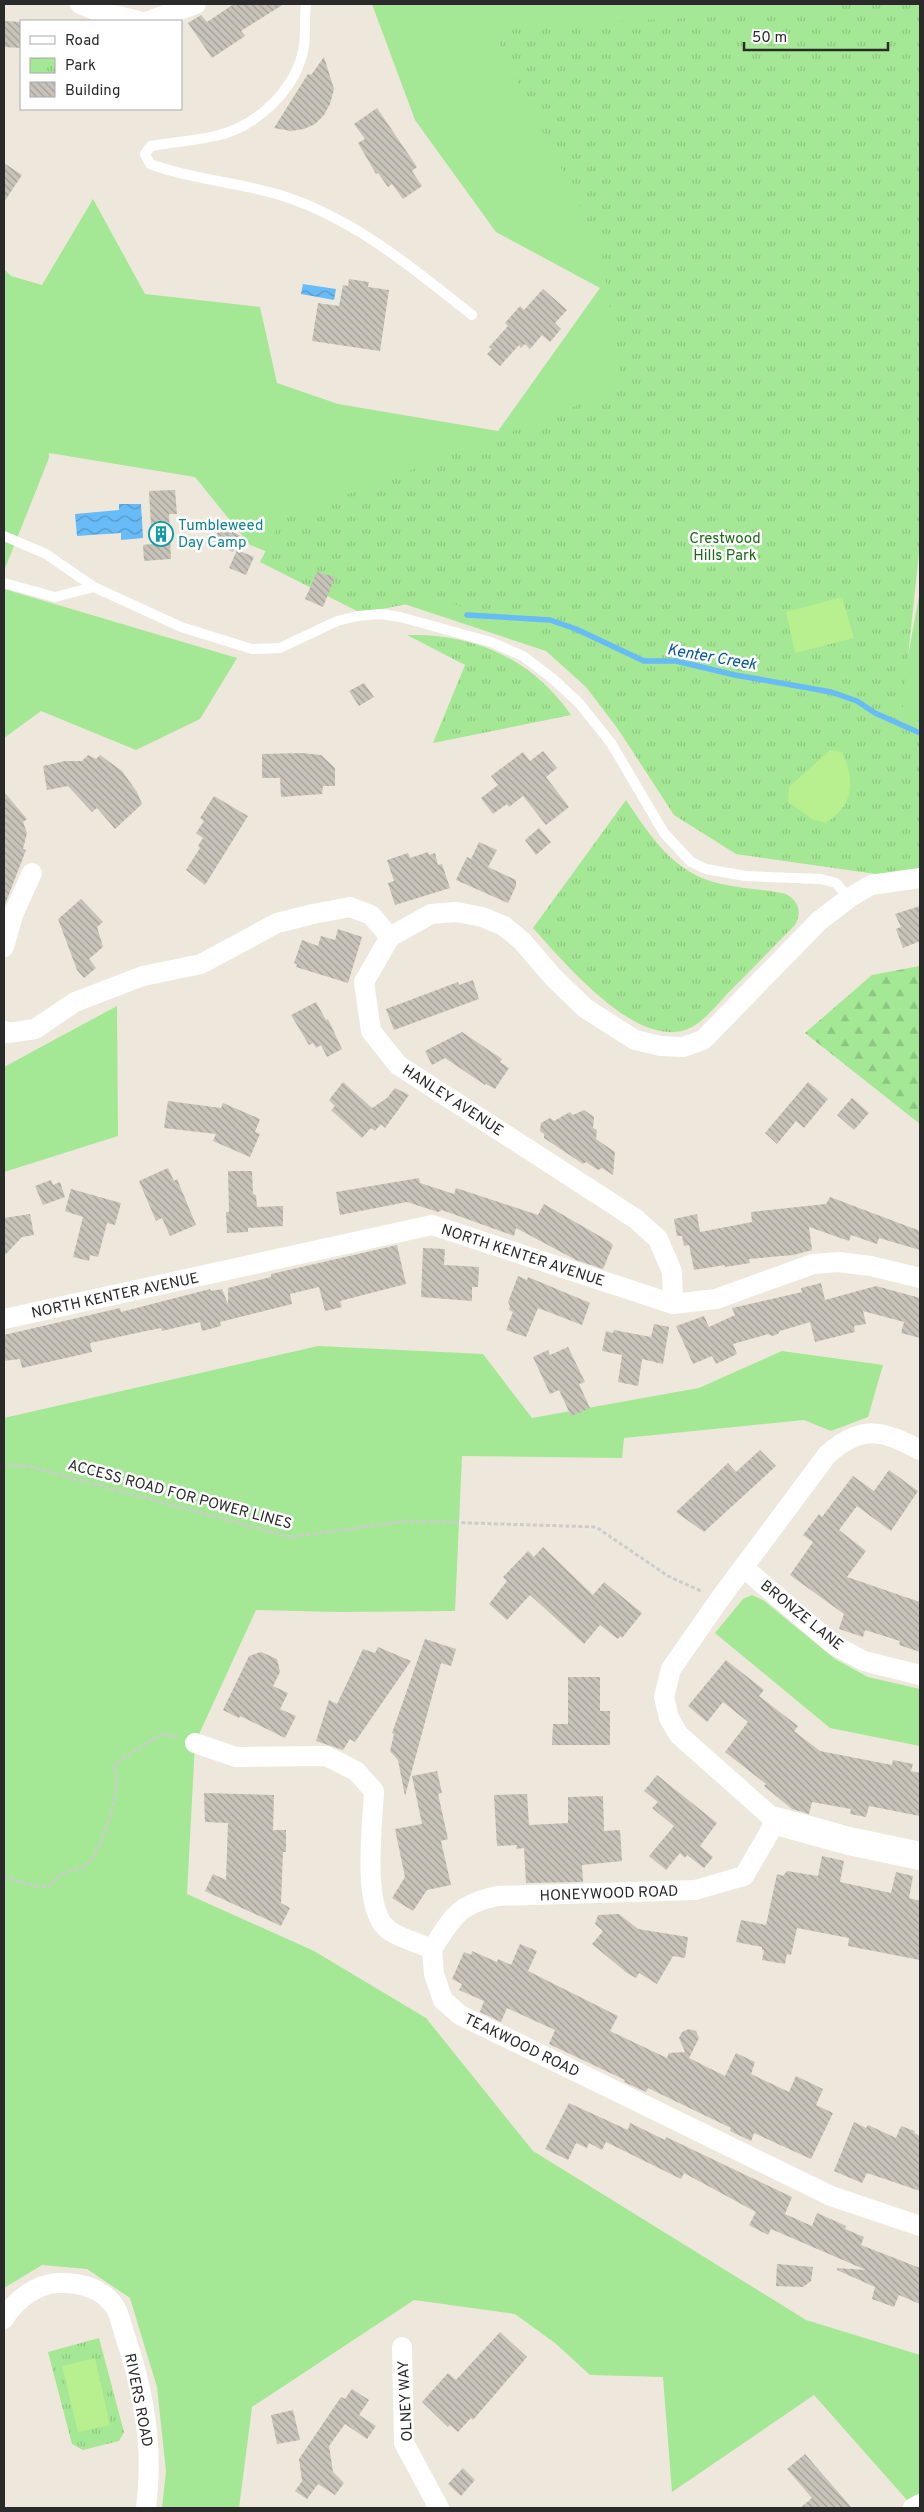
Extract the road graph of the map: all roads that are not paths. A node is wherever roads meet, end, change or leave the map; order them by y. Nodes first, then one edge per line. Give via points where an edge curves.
1 (80, 4) edge
2 (196, 4) edge
3 (306, 4) edge
4 (135, 20) edge
5 (152, 20) edge
6 (472, 315) dead end
7 (4, 536) edge
8 (4, 583) edge
9 (94, 588) junction
10 (32, 873) dead end
11 (920, 878) edge
12 (849, 898) junction
13 (390, 937) junction
14 (4, 947) edge
15 (4, 1031) edge
16 (920, 1278) edge
17 (673, 1304) junction
18 (4, 1319) edge
19 (920, 1450) edge
20 (743, 1567) junction
21 (920, 1675) edge
22 (195, 1743) road end
23 (776, 1821) junction
24 (920, 1856) edge
25 (432, 1949) junction
26 (920, 2226) edge
27 (4, 2319) edge
28 (402, 2347) dead end
29 (920, 2504) edge
30 (146, 2508) edge
31 (438, 2508) edge
32 (913, 2508) edge

1 - 4 street
2 - 5 street
3 - 6 lane via 304,46 295,74 274,103 256,118 216,136 151,146 145,154 147,160 177,174 282,196 320,212 374,241
7 - 9 lane via 46,554
8 - 9 lane via 55,597
9 - 12 lane via 180,627 252,649 280,648 338,621 381,614 491,642 523,656 579,704 611,743 664,833 691,862 706,869 745,876 821,879 836,883
10 - 14 street via 13,915
11 - 12 street via 871,885
12 - 13 street via 819,921 703,1040 683,1047 635,1040 603,1021 552,977 522,941 504,926 482,917 456,912 431,914
13 - 15 street via 371,914 350,907 313,914 277,923 201,964 143,976 75,1002 35,1029
13 - 17 street, HANLEY AVENUE via 364,982 371,1031 398,1065 636,1219 658,1239 672,1272
16 - 17 street, NORTH KENTER AVENUE via 871,1266 838,1262 813,1264 716,1299
17 - 18 street, NORTH KENTER AVENUE via 432,1226
19 - 20 street via 891,1435 866,1433 841,1442 827,1455
20 - 21 street, BRONZE LANE via 834,1645 864,1660
20 - 23 street via 672,1669 664,1697 679,1735
22 - 25 street via 236,1758 326,1756 356,1770 374,1791 371,1892 378,1916 389,1931
23 - 24 street
23 - 25 street, HONEYWOOD ROAD via 744,1876 695,1890 497,1896 474,1901 456,1913
25 - 26 street, TEAKWOOD ROAD via 434,1974 443,2000 460,2015 831,2196
27 - 30 street, RIVERS ROAD via 12,2306 34,2290 53,2283 76,2282 98,2291 115,2306 135,2366 149,2439
28 - 31 street, OLNEY WAY via 404,2443
29 - 32 street

